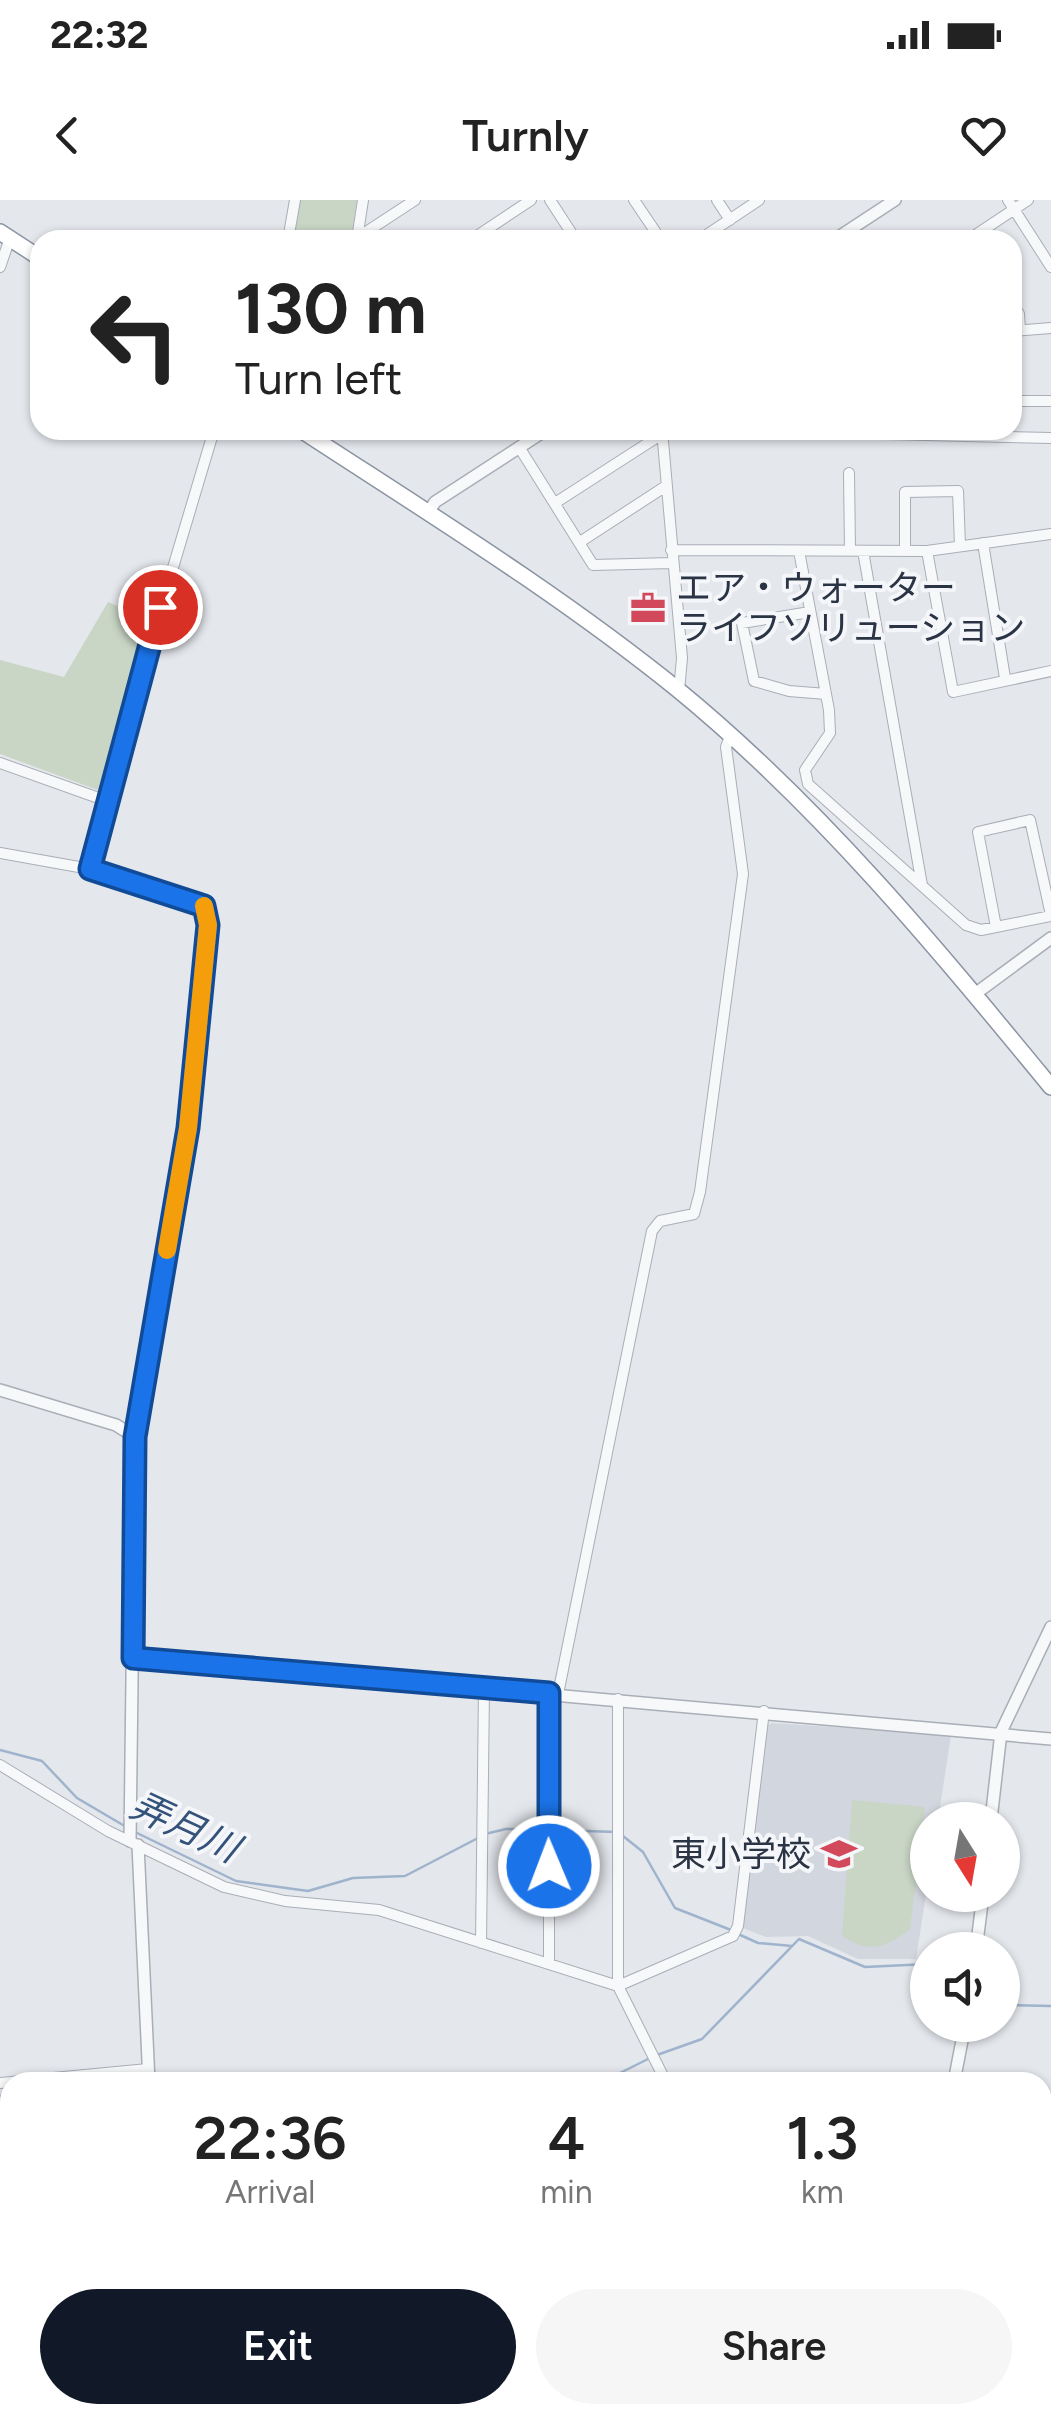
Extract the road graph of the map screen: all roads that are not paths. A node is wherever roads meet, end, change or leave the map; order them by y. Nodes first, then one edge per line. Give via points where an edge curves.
1 (295, 200) edge
2 (363, 200) edge
3 (415, 200) edge
4 (531, 200) edge
5 (550, 200) edge
6 (634, 200) edge
7 (717, 200) edge
8 (759, 200) edge
9 (895, 200) edge
10 (1028, 200) edge
11 (1011, 205) edge
12 (730, 220) junction
13 (290, 230) edge
14 (358, 230) edge
15 (370, 230) edge
16 (486, 230) edge
17 (570, 230) edge
18 (654, 230) edge
19 (714, 230) edge
20 (849, 230) edge
21 (982, 230) edge
22 (5, 235) edge
23 (30, 251) edge
24 (0, 267) edge
25 (1051, 267) edge
26 (1051, 328) edge
27 (1022, 330) edge
28 (1022, 401) edge
29 (1051, 401) edge
30 (1022, 438) edge
31 (1051, 438) edge
32 (211, 440) edge
33 (316, 440) edge
34 (525, 440) edge
35 (650, 440) edge
36 (663, 440) edge
37 (519, 448) junction
38 (849, 473) dead end
39 (666, 486) junction
40 (555, 503) junction
41 (428, 513) junction
42 (1051, 534) edge
43 (580, 542) junction
44 (983, 543) junction
45 (960, 546) junction
46 (672, 550) junction
47 (799, 550) junction
48 (850, 550) junction
49 (864, 551) junction
50 (905, 551) junction
51 (926, 551) junction
52 (672, 563) junction
53 (810, 612) junction
54 (1051, 670) edge
55 (1005, 678) junction
56 (679, 691) junction
57 (826, 694) junction
58 (730, 736) junction
59 (0, 763) edge
60 (107, 801) junction
61 (0, 853) edge
62 (90, 869) junction
63 (922, 886) junction
64 (1051, 915) edge
65 (996, 926) junction
66 (1051, 938) edge
67 (975, 994) junction
68 (1051, 1087) edge
69 (0, 1390) edge
70 (135, 1437) junction
71 (1051, 1627) edge
72 (133, 1658) junction
73 (484, 1688) junction
74 (553, 1693) junction
75 (618, 1699) junction
76 (764, 1711) junction
77 (1002, 1732) junction
78 (1051, 1738) edge
79 (0, 1764) edge
80 (993, 1802) edge
81 (134, 1843) junction
82 (481, 1943) junction
83 (548, 1964) junction
84 (618, 1986) junction
85 (962, 2042) edge
86 (148, 2068) junction
87 (109, 2072) edge
88 (148, 2072) edge
89 (661, 2072) edge
90 (956, 2072) edge

1 - 13 street
2 - 14 street
3 - 15 street
4 - 16 street
5 - 17 street
6 - 18 street
7 - 12 street
8 - 12 street
9 - 20 street
10 - 11 street
11 - 21 street
11 - 25 street
12 - 19 street
22 - 23 highway
22 - 24 street
26 - 27 street
28 - 29 street
30 - 31 street
32 - 60 street
33 - 41 highway
34 - 37 street
35 - 40 street
36 - 39 street
37 - 40 street
37 - 41 street
38 - 48 street
39 - 43 street
39 - 46 street
40 - 43 street
41 - 56 highway via 585,618
42 - 44 street
43 - 52 street via 593,565
44 - 45 street
44 - 55 street
45 - 50 street via 958,491 906,492
45 - 51 street
46 - 47 street
46 - 52 street
47 - 48 street
47 - 53 street
48 - 49 street
49 - 50 street
49 - 63 street
50 - 51 street
51 - 55 street via 952,692
52 - 56 street
53 - 57 street
53 - 57 street via 742,623 754,681
54 - 55 street
56 - 58 highway
57 - 63 street via 830,733 805,770 808,784
58 - 67 highway via 837,836
58 - 74 street via 726,748 743,874 700,1192 694,1214 660,1221 652,1231
59 - 60 street
60 - 62 street
61 - 62 street
62 - 70 street via 204,906 208,925 188,1128
63 - 65 street via 966,925
64 - 65 street
64 - 65 street via 1030,820 978,832
66 - 67 street
67 - 68 highway
69 - 70 street via 116,1425
70 - 72 street
71 - 77 street
72 - 73 street
72 - 81 street
73 - 74 street
73 - 82 street
74 - 75 street
74 - 83 street
75 - 76 street
75 - 84 street
76 - 77 street
76 - 84 street via 733,1936
77 - 78 street
77 - 80 street
79 - 81 street
81 - 82 street via 249,1895 379,1910
81 - 86 street
82 - 83 street
83 - 84 street
84 - 89 street
85 - 90 street
86 - 87 street
86 - 88 street

